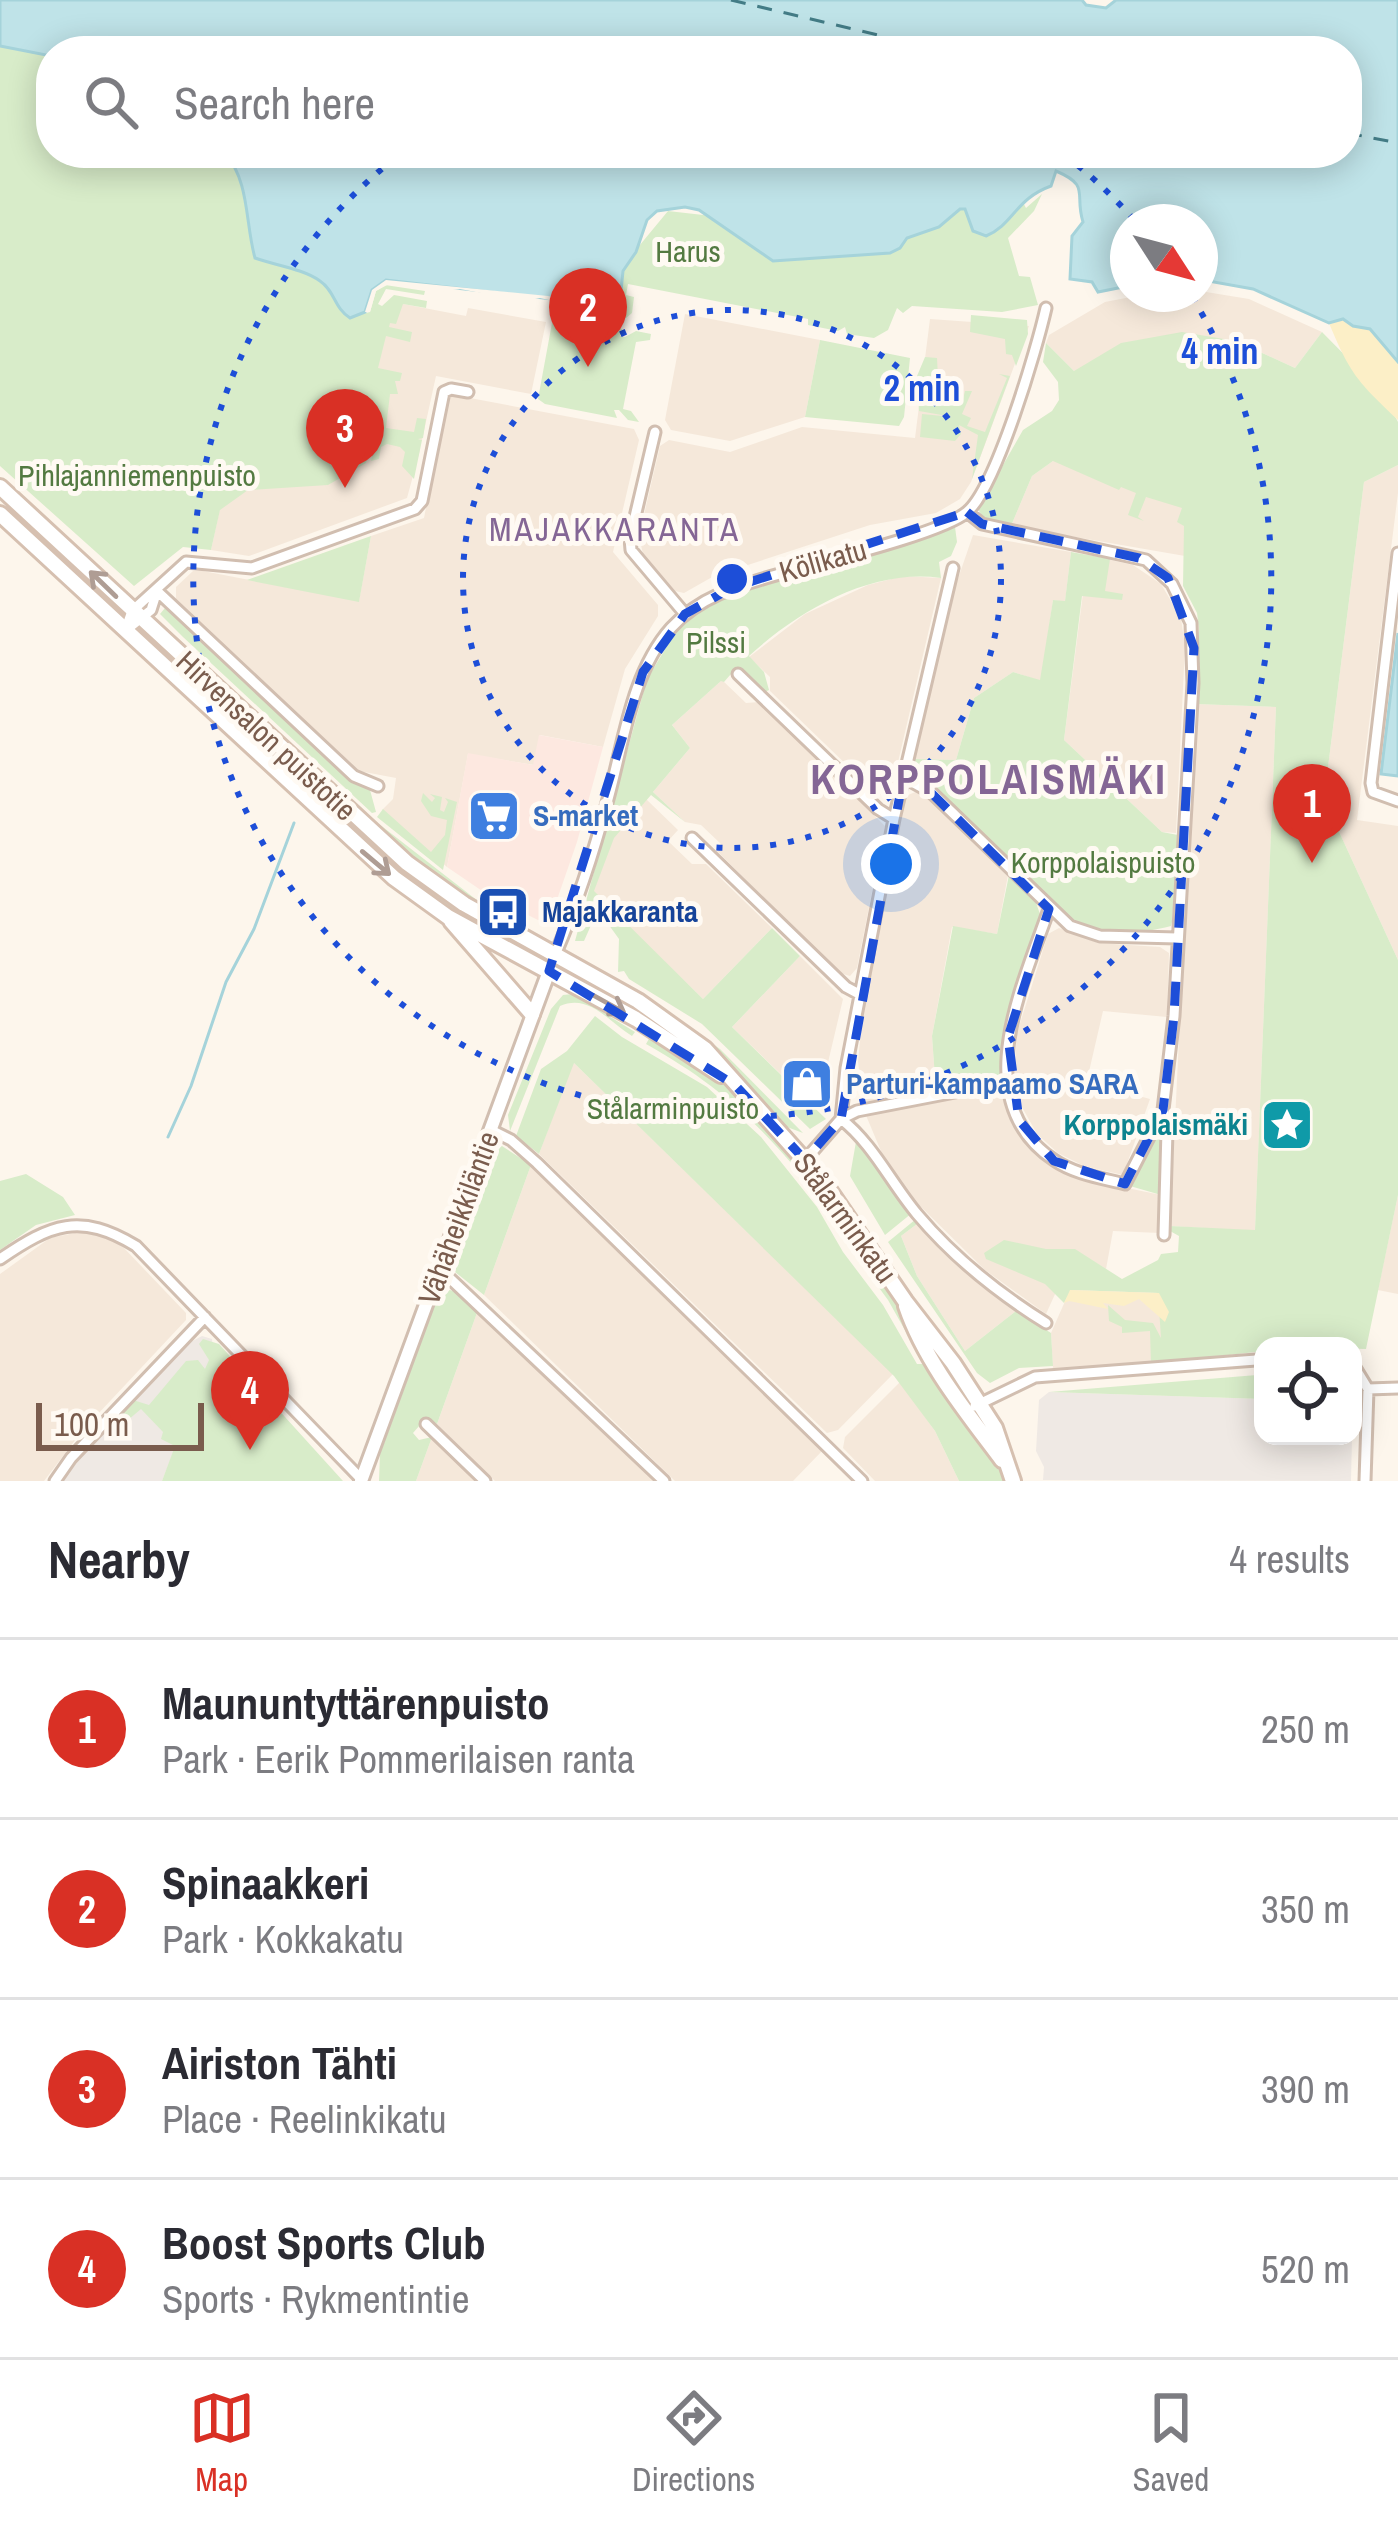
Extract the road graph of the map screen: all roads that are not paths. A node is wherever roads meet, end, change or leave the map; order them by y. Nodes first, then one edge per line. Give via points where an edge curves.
1 (1046, 308) dead end
2 (468, 392) dead end
3 (655, 432) dead end
4 (0, 487) edge
5 (967, 512) junction
6 (0, 514) edge
7 (1398, 553) edge
8 (953, 568) dead end
9 (157, 591) junction
10 (685, 614) junction
11 (137, 615) junction
12 (125, 631) junction
13 (738, 674) dead end
14 (903, 777) junction
15 (378, 786) dead end
16 (1373, 792) junction
17 (1360, 796) dead end
18 (1398, 801) edge
19 (894, 819) junction
20 (692, 838) dead end
21 (1049, 909) junction
22 (448, 917) junction
23 (1177, 938) junction
24 (555, 955) junction
25 (549, 971) junction
26 (860, 994) junction
27 (532, 1014) junction
28 (1007, 1082) junction
29 (735, 1085) junction
30 (1163, 1110) junction
31 (841, 1119) junction
32 (491, 1130) junction
33 (805, 1160) junction
34 (1164, 1235) dead end
35 (0, 1259) edge
36 (440, 1269) junction
37 (205, 1317) junction
38 (1046, 1324) dead end
39 (1254, 1360) edge
40 (1362, 1375) edge
41 (1398, 1388) edge
42 (1368, 1389) junction
43 (974, 1407) junction
44 (426, 1424) dead end
45 (1010, 1474) edge
46 (362, 1480) edge
47 (55, 1481) edge
48 (485, 1481) edge
49 (664, 1481) edge
50 (862, 1481) edge
51 (1364, 1481) edge

1 - 5 street via 1011,421
2 - 9 street via 444,392 415,509 252,568 186,562
3 - 10 street via 630,538
11 -> 4 main road, Hirvensalon puistotie
5 - 10 street, Kölikatu via 731,588
5 - 23 street via 982,524 1145,560 1185,606 1193,683
6 - 12 main road, Hirvensalon puistotie
7 - 16 street
8 - 14 street
9 - 11 street via 155,604
9 - 15 street via 354,776
10 - 24 street, Kölikatu via 643,672
11 - 12 street
11 - 24 main road, Hirvensalon puistotie via 407,863
12 -> 22 main road, Hirvensalon puistotie via 359,849
13 - 19 street
14 - 19 street
14 - 21 street via 932,793
16 - 17 street
16 - 18 street
19 - 26 street
20 - 26 street
21 - 23 street via 1091,935
21 - 28 street via 1010,1031
22 - 25 main road, Hirvensalon puistotie
22 - 27 main road
23 - 30 street
24 - 25 main road, Vähäheikkiläntie
24 - 29 main road, Stålarminkatu via 670,1022
25 - 27 street, Vähäheikkiläntie
25 -> 29 main road, Stålarminkatu
26 - 31 street
27 - 32 street, Vähäheikkiläntie
28 - 30 street via 1019,1120 1044,1153 1125,1184
28 - 31 street
29 - 33 main road, Stålarminkatu
30 - 34 street
31 - 33 street
31 - 38 street via 953,1252
32 - 36 street, Vähäheikkiläntie
32 - 50 street via 537,1163
33 - 43 main road, Stålarminkatu
35 - 37 street via 47,1230 100,1228 136,1246
36 - 46 street, Vähäheikkiläntie
36 - 49 street
37 - 46 street
37 - 47 street
39 - 43 street via 1044,1376
40 - 42 street
41 - 42 street
42 - 51 street
43 - 45 main road, Stålarminkatu via 997,1432
44 - 48 street

